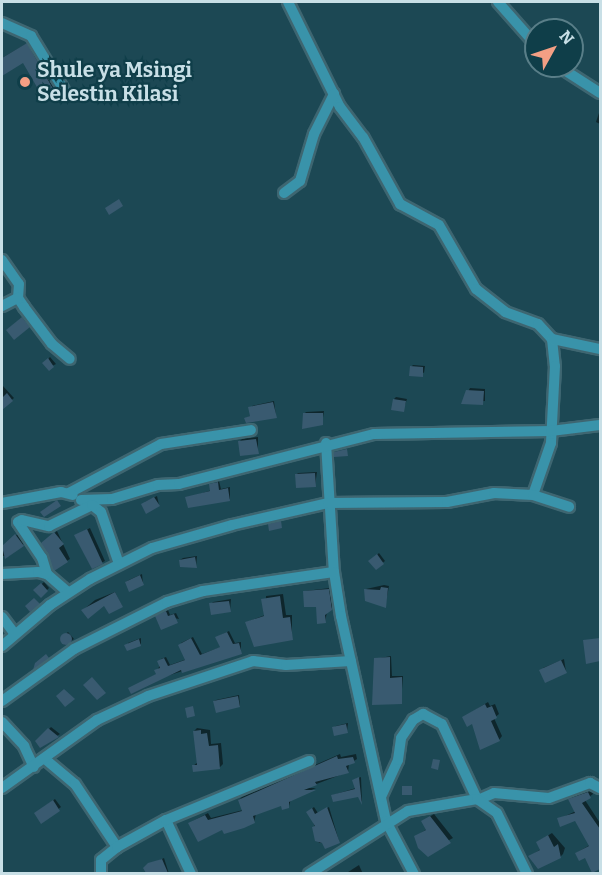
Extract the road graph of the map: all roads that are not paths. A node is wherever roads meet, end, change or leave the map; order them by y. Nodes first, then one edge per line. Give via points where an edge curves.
1 (288, 2) edge
2 (498, 2) edge
3 (2, 23) edge
4 (524, 31) edge
5 (577, 78) edge
6 (64, 90) dead end
7 (600, 93) edge
8 (334, 94) junction
9 (284, 193) dead end
10 (2, 260) edge
11 (18, 298) junction
12 (2, 306) edge
13 (552, 339) junction
14 (600, 349) edge
15 (70, 359) dead end
16 (600, 425) edge
17 (251, 430) dead end
18 (551, 430) junction
19 (326, 443) junction
20 (69, 493) junction
21 (533, 495) junction
22 (81, 500) junction
23 (328, 503) junction
24 (2, 504) edge
25 (92, 505) junction
26 (570, 507) dead end
27 (119, 564) junction
28 (334, 572) junction
29 (2, 574) edge
30 (47, 574) junction
31 (68, 592) junction
32 (2, 617) edge
33 (14, 633) junction
34 (2, 645) edge
35 (351, 661) junction
36 (2, 701) edge
37 (2, 722) edge
38 (45, 759) junction
39 (309, 761) dead end
40 (34, 767) junction
41 (2, 788) edge
42 (600, 788) edge
43 (381, 797) junction
44 (479, 799) junction
45 (166, 820) junction
46 (386, 821) junction
47 (117, 847) junction
48 (101, 873) edge
49 (191, 873) edge
50 (309, 873) edge
51 (414, 873) edge
52 (527, 873) edge

1 - 8 street
2 - 4 street
3 - 6 street via 31,36
5 - 7 street
8 - 9 street via 314,134 300,181
8 - 13 street via 400,204 439,225 477,289 505,312 538,324
10 - 11 street via 19,284
11 - 12 street
11 - 15 street via 52,344
13 - 14 street
13 - 18 street via 555,359
16 - 18 street
17 - 20 street via 161,444
18 - 19 street via 374,434
18 - 21 street via 548,459
19 - 22 street via 180,484 158,485 112,499
19 - 23 street
20 - 22 street
20 - 24 street
21 - 23 street via 494,493 447,502
21 - 26 street
22 - 25 street
23 - 27 street via 172,541
23 - 28 street
25 - 27 street via 101,512
25 - 30 street via 49,526 18,522 42,558
27 - 31 street
28 - 35 street
28 - 36 street via 204,591 167,602 74,649
29 - 30 street
30 - 31 street
31 - 33 street
32 - 33 street
33 - 34 street
35 - 38 street via 286,666 262,661 239,665 113,711
35 - 43 street
37 - 40 street via 24,746
38 - 40 street
38 - 47 street via 75,784
39 - 45 street
40 - 41 street
42 - 44 street via 590,783 549,798 494,793
43 - 44 street via 398,760 401,738 413,720 423,714 442,724
43 - 46 street
44 - 46 street via 429,804
44 - 52 street via 497,813
45 - 47 street
45 - 49 street
46 - 50 street
46 - 51 street
47 - 48 street via 101,860

